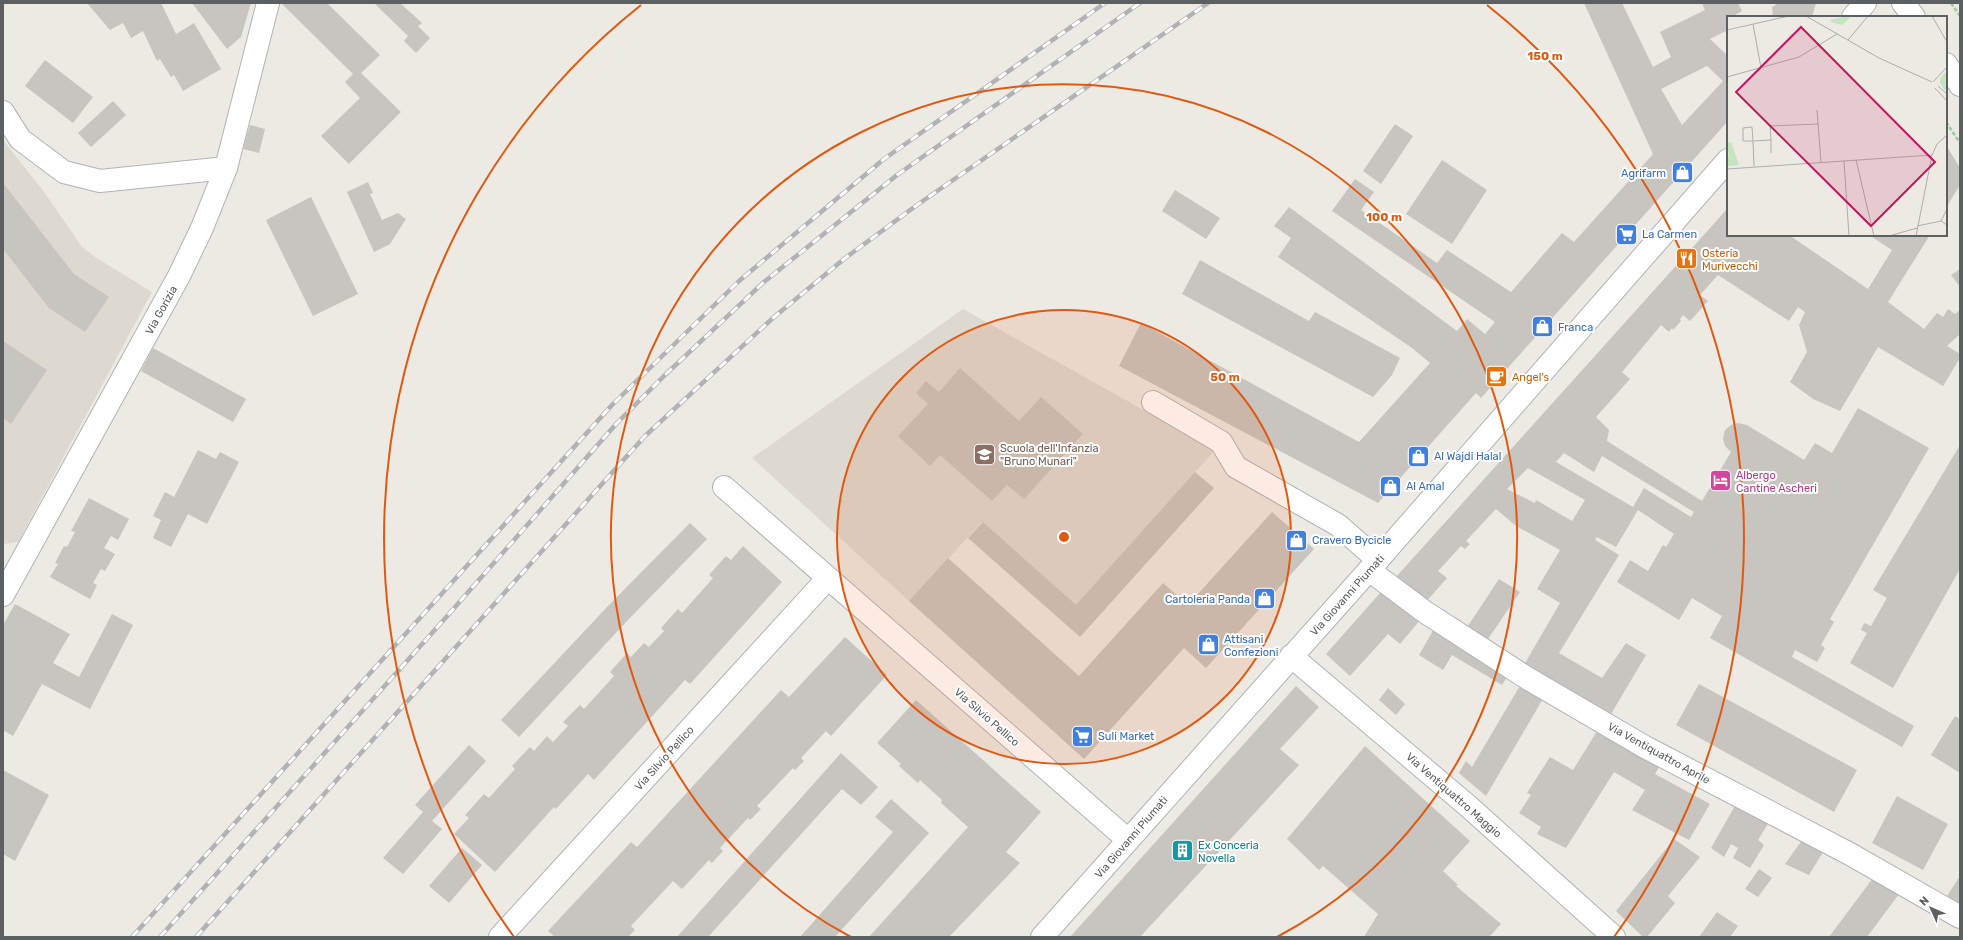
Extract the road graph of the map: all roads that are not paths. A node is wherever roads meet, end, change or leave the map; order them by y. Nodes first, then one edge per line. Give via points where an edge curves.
1 (268, 3) edge
2 (1864, 3) edge
3 (1903, 3) edge
4 (1854, 16) edge
5 (1913, 16) edge
6 (1947, 66) edge
7 (1960, 85) edge
8 (3, 112) edge
9 (1727, 161) edge
10 (226, 168) junction
11 (1153, 402) dead end
12 (724, 487) dead end
13 (1374, 565) junction
14 (828, 578) junction
15 (5, 587) edge
16 (1291, 656) junction
17 (1128, 840) junction
18 (1960, 917) edge
19 (500, 937) edge
20 (1042, 937) edge
21 (1614, 937) edge

1 - 10 street, Via Gorizia
2 - 4 street
3 - 5 street
6 - 7 street
8 - 10 street via 20,139 64,172 100,181
9 - 13 street, Via Giovanni Piumati
10 - 15 street, Via Gorizia via 179,276
11 - 13 street, Via Ventiquattro Aprile via 1221,442 1236,468 1338,525
12 - 14 street, Via Silvio Pellico
13 - 16 street, Via Giovanni Piumati
13 - 18 street, Via Ventiquattro Aprile via 1425,612 1526,678 1645,747 1850,854
14 - 17 street, Via Silvio Pellico
14 - 19 street, Via Silvio Pellico
16 - 17 street, Via Giovanni Piumati
16 - 21 street, Via Ventiquattro Maggio via 1468,806
17 - 20 street, Via Giovanni Piumati

